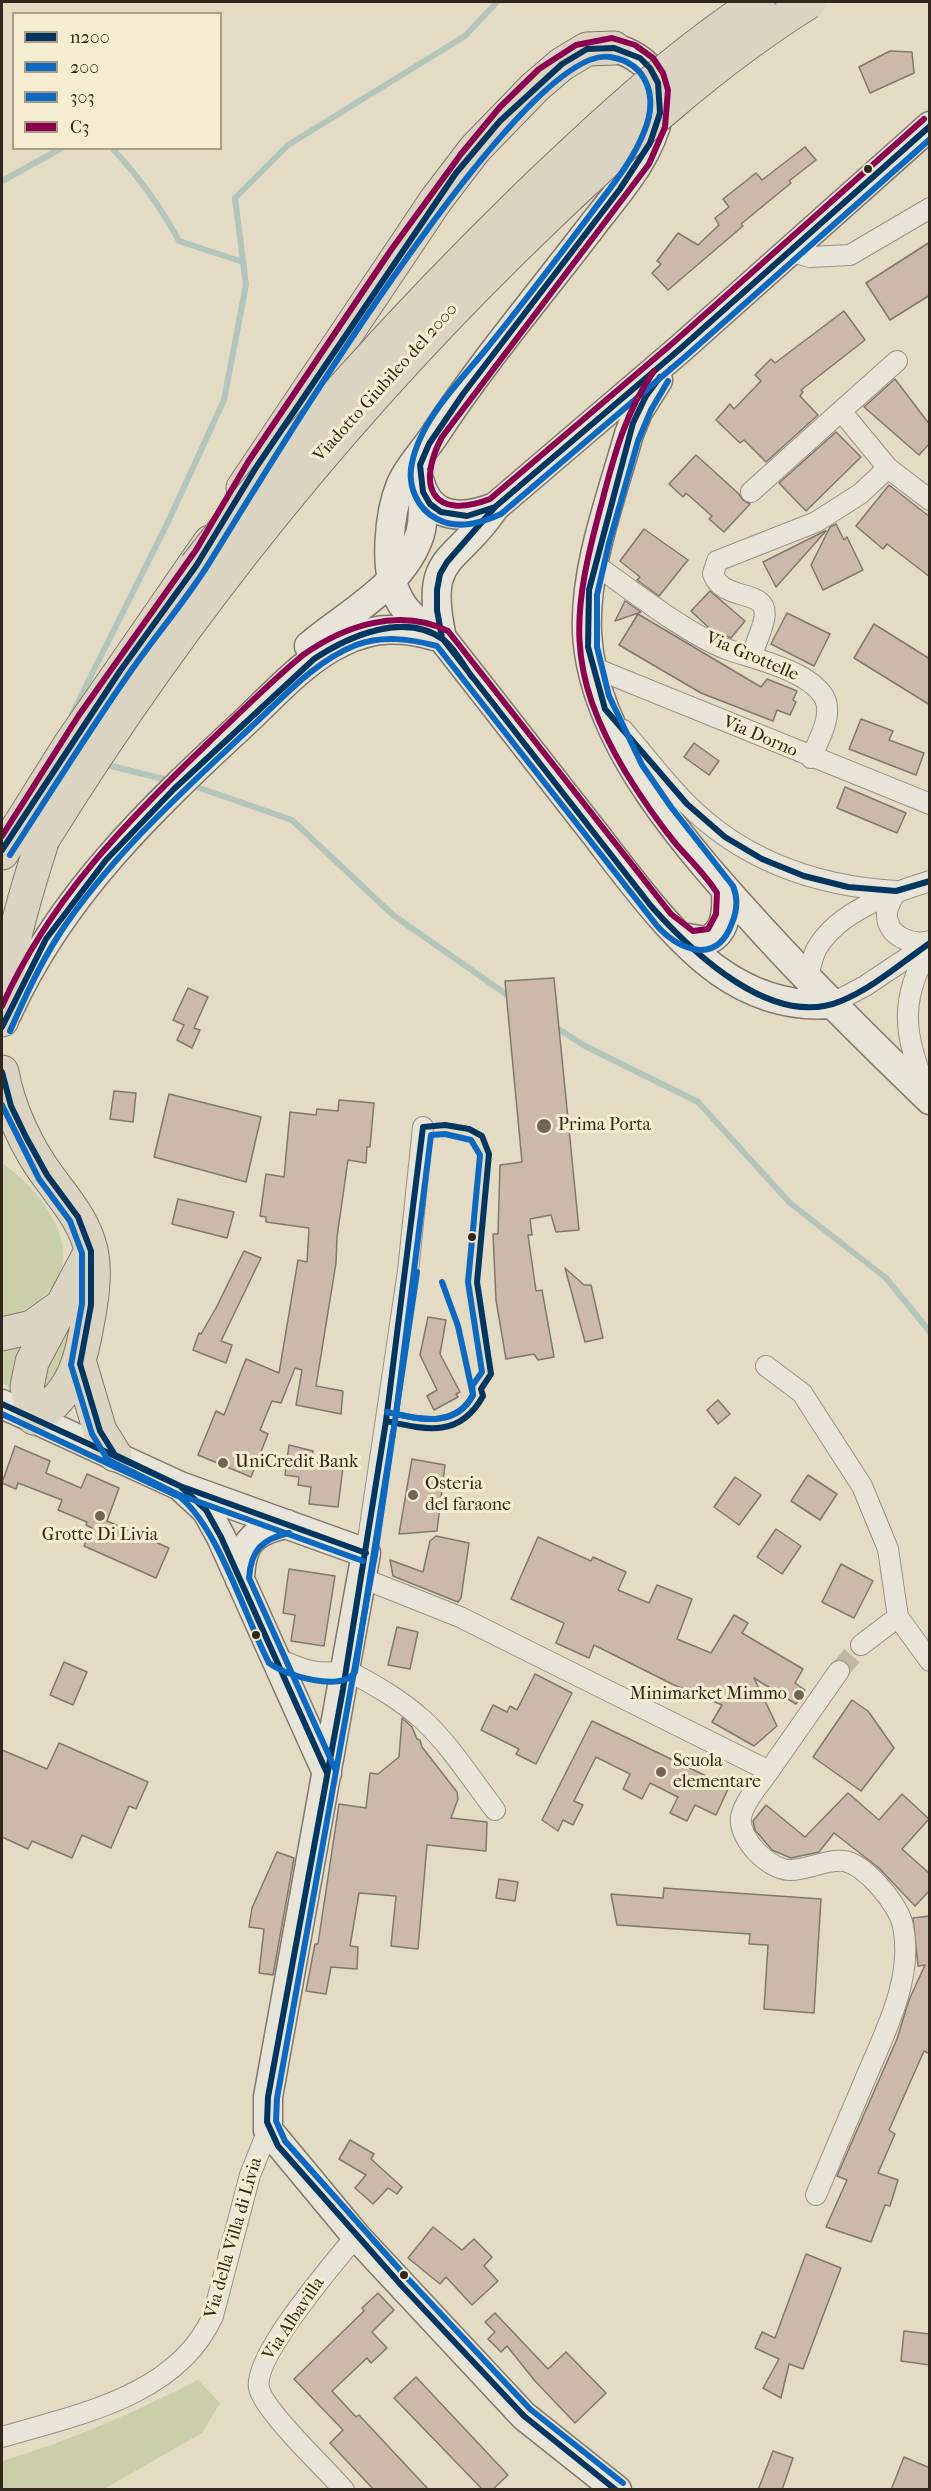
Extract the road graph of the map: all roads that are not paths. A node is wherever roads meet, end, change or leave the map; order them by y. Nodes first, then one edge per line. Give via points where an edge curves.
1 (758, 2) edge
2 (809, 2) edge
3 (614, 48) joint
4 (930, 126) edge
5 (930, 208) edge
6 (788, 251) junction
7 (680, 349) junction
8 (897, 361) dead end
9 (841, 411) junction
10 (591, 426) junction
11 (429, 444) junction
12 (625, 450) junction
13 (888, 468) junction
14 (927, 491) edge
15 (423, 492) junction
16 (751, 492) dead end
17 (504, 499) junction
18 (594, 564) junction
19 (196, 566) junction
20 (392, 578) junction
21 (445, 641) junction
22 (751, 657) junction
23 (592, 667) junction
24 (271, 698) junction
25 (605, 709) junction
26 (812, 758) junction
27 (930, 790) edge
28 (910, 797) junction
29 (930, 804) edge
30 (44, 839) junction
31 (4, 848) edge
32 (930, 881) edge
33 (726, 890) junction
34 (896, 891) junction
35 (2, 908) edge
36 (682, 937) junction
37 (930, 944) edge
38 (808, 979) junction
39 (831, 1004) junction
40 (2, 1020) edge
41 (2, 1027) edge
42 (2, 1072) edge
43 (930, 1099) edge
44 (423, 1127) dead end
45 (2, 1146) edge
46 (47, 1175) junction
47 (91, 1251) junction
48 (65, 1302) junction
49 (2, 1334) edge
50 (80, 1364) junction
51 (766, 1366) dead end
52 (2, 1404) edge
53 (34, 1418) junction
54 (115, 1455) junction
55 (180, 1486) junction
56 (287, 1524) junction
57 (364, 1565) junction
58 (243, 1586) junction
59 (898, 1617) junction
60 (861, 1645) tunnel mouth
61 (276, 1658) junction
62 (930, 1661) edge
63 (345, 1670) junction
64 (839, 1671) tunnel mouth
65 (769, 1771) junction
66 (327, 1773) junction
67 (495, 1810) dead end
68 (268, 2130) junction
69 (816, 2195) dead end
70 (356, 2236) junction
71 (2, 2437) edge
72 (344, 2490) edge
73 (617, 2490) edge

1 - 19 highway, Viadotto Giubileo del 2000, bridge via 693,49 591,136 447,274 312,422
2 - 30 highway, Viadotto Giubileo del 2000, bridge via 727,57 634,135 406,357 273,511 115,726
3 - 11 street via 640,58 658,83 660,113 650,143 620,189 472,381
3 - 19 highway, bridge via 587,49 562,64 467,159 257,465
4 - 6 street
5 - 6 street via 850,255 810,257
6 - 7 street
7 - 10 street
7 - 12 street via 646,396
8 - 9 street
9 - 13 street
9 - 16 street
10 - 12 street via 603,424 616,429 624,440
10 - 17 street
11 - 15 street via 420,465
11 - 20 street via 406,473 397,497 390,528
12 - 18 street
13 - 14 street
13 - 22 street via 850,502 816,522 717,561 713,574 720,587 755,598 764,608 765,618
15 - 17 street via 430,504 449,515 467,516
15 - 20 street via 422,526 416,544
17 - 21 street via 442,566 436,593
18 - 22 street, Via Grottelle via 710,641
18 - 23 street via 587,619
19 - 31 highway, Viadotto Giubileo del 2000 via 120,671
20 - 21 street via 396,594 409,613
20 - 24 street via 296,658 282,674
21 - 24 street via 403,628 353,637 318,656
21 - 36 street via 614,859
22 - 26 street, Via Grottelle via 802,678 824,697 828,706 826,720
23 - 25 street
23 - 26 street, Via Dorno
24 - 41 street via 162,801 80,891 30,966
25 - 33 street via 635,773
25 - 34 street via 687,804 741,848 804,876 848,887
26 - 28 street, Via Dorno
27 - 28 street
28 - 29 street, Via Dorno
30 - 35 highway
30 - 40 highway via 20,913
32 - 34 street
33 - 36 street via 726,915 719,932 705,941
33 - 38 street
34 - 37 street via 886,912 889,924 907,941
34 - 38 street via 830,932 817,947
36 - 39 street via 714,967 756,993 801,1004
37 - 39 street
37 - 43 street via 911,983 907,1007 912,1047
38 - 39 street
39 - 43 street
42 - 46 highway via 11,1106
44 - 57 street via 408,1271
45 - 46 highway
46 - 47 highway via 78,1217
47 - 48 highway
47 - 50 highway via 91,1305
48 - 49 highway via 32,1327
48 - 53 highway via 42,1340 30,1370 27,1387
50 - 53 highway via 64,1393
50 - 54 highway via 100,1431
51 - 59 street via 802,1393 862,1486 888,1549
52 - 53 street
53 - 54 street
54 - 55 street
55 - 56 street
55 - 58 street via 206,1510
56 - 57 street
56 - 58 street via 263,1530 249,1542 242,1559
57 - 63 street
57 - 65 street
58 - 61 street
59 - 60 street
59 - 62 street
61 - 63 street via 310,1672
61 - 66 street
63 - 66 street, Via della Villa di Livia
63 - 67 street via 380,1688 423,1720
64 - 65 street
65 - 69 street via 741,1815 744,1831 755,1849 786,1870 839,1861 857,1867 893,1902 905,1939 897,2001
66 - 68 street, Via della Villa di Livia via 268,2097
68 - 70 street
68 - 71 street, Via della Villa di Livia via 250,2175 213,2316 190,2350 165,2374 130,2394
70 - 72 street, Via Albavilla via 293,2317 262,2366 259,2381 266,2403
70 - 73 street via 524,2416

